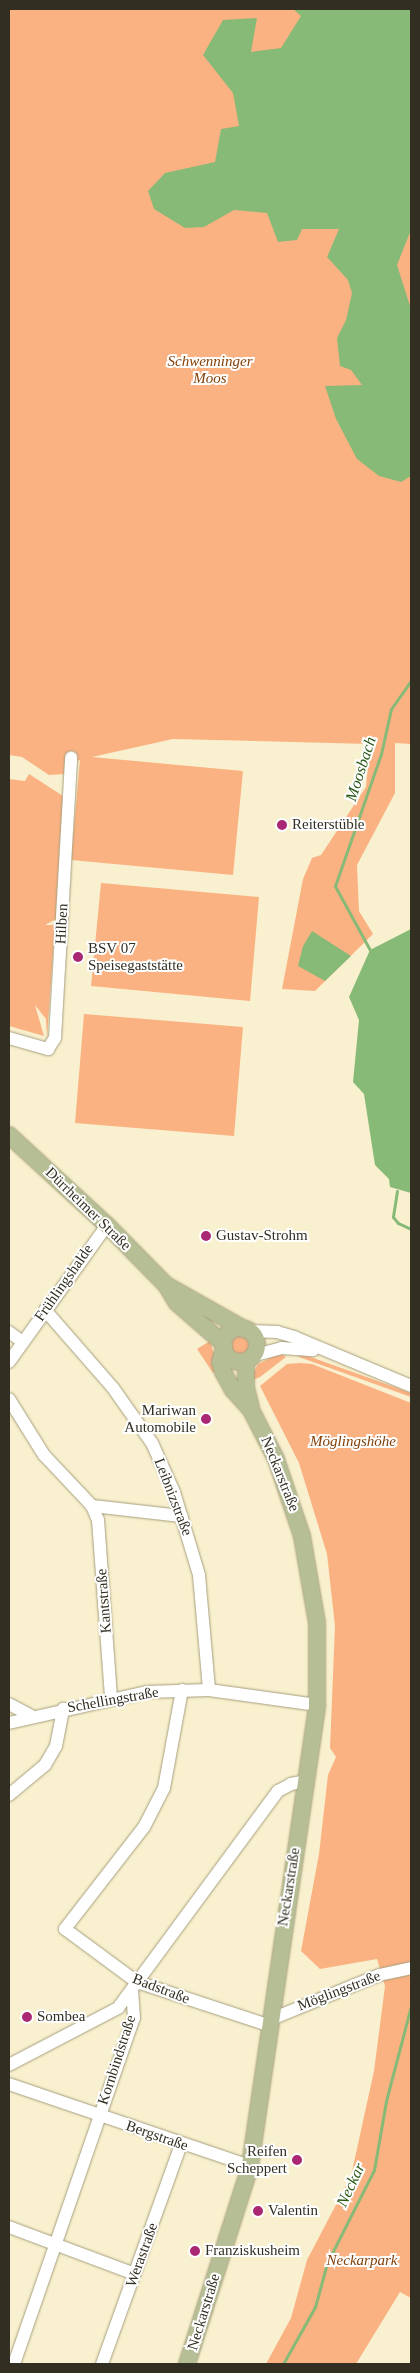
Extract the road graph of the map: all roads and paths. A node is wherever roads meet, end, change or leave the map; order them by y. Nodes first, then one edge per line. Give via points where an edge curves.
1 (71, 757) dead end
2 (9, 1038) edge
3 (9, 1135) edge
4 (107, 1225) junction
5 (166, 1285) junction
6 (45, 1310) junction
7 (247, 1330) junction
8 (9, 1332) edge
9 (22, 1342) junction
10 (224, 1346) junction
11 (321, 1351) junction
12 (249, 1359) junction
13 (9, 1362) edge
14 (411, 1386) edge
15 (9, 1400) edge
16 (251, 1410) junction
17 (92, 1506) junction
18 (181, 1516) junction
19 (182, 1690) junction
20 (209, 1690) junction
21 (110, 1698) junction
22 (9, 1704) edge
23 (317, 1705) junction
24 (63, 1709) junction
25 (30, 1716) junction
26 (9, 1722) edge
27 (307, 1781) junction
28 (9, 1795) edge
29 (409, 1968) edge
30 (134, 1987) junction
31 (269, 2022) junction
32 (9, 2065) edge
33 (9, 2084) edge
34 (99, 2116) junction
35 (181, 2144) junction
36 (250, 2166) junction
37 (9, 2227) edge
38 (56, 2246) junction
39 (136, 2274) junction
40 (14, 2364) edge
41 (102, 2364) edge
42 (187, 2364) edge

1 - 2 street, Hilben via 55,1038 48,1049
3 - 4 main road, Dürrheimer Straße
4 - 5 main road, Dürrheimer Straße
4 - 6 street, Frühlingshalde
5 - 7 main road, Dürrheimer Straße
5 - 10 main road, Dürrheimer Straße via 177,1303
6 - 9 street, Frühlingshalde
6 - 18 street, Leibnizstraße via 113,1388 152,1443
7 - 10 main road via 231,1331
7 - 11 street via 277,1332
7 - 12 main road via 257,1344
8 - 9 street
9 - 13 street, Frühlingshalde
10 - 12 main road via 232,1359
10 - 16 main road, Neckarstraße via 220,1362 223,1372 233,1390
11 - 12 street via 282,1348
11 - 14 street
12 - 16 main road, Neckarstraße via 246,1388
15 - 17 street, Kantstraße via 44,1455
16 - 23 main road, Neckarstraße via 276,1459 306,1550 317,1623
17 - 18 street
17 - 21 street, Kantstraße via 98,1520
18 - 20 street, Leibnizstraße via 199,1575
19 - 20 street, Schellingstraße
19 - 21 street, Schellingstraße
19 - 30 street, Badstraße via 164,1788 144,1827 65,1929
20 - 23 street, Schellingstraße
21 - 24 street, Schellingstraße
22 - 25 street
23 - 27 main road, Neckarstraße
24 - 25 street, Schellingstraße
24 - 28 street via 56,1746 45,1765
25 - 26 street, Schellingstraße
27 - 30 street via 278,1791
27 - 31 main road, Neckarstraße
29 - 31 street, Möglingstraße via 342,1988
30 - 31 street, Badstraße
30 - 32 street via 118,2008
30 - 34 street, Kornbindstraße via 134,2018
31 - 36 main road, Neckarstraße
33 - 34 street, Bergstraße
34 - 35 street, Bergstraße
34 - 38 street, Kornbindstraße
35 - 36 street, Bergstraße
35 - 39 street, Werastraße
36 - 42 main road, Neckarstraße
37 - 38 street
38 - 39 street
38 - 40 street, Kornbindstraße
39 - 41 street, Werastraße

